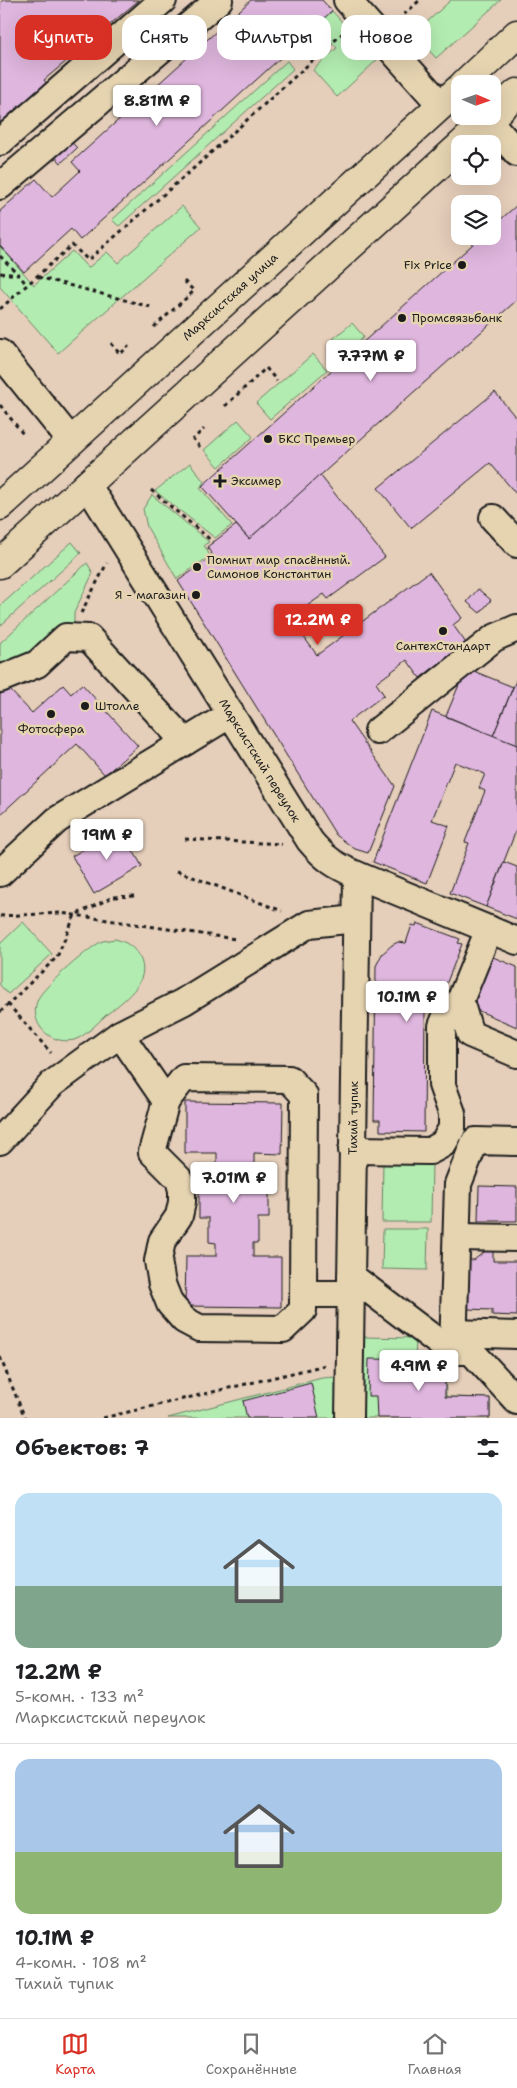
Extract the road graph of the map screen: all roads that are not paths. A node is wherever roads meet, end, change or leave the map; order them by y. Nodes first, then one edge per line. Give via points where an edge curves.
1 (164, 0) edge
2 (219, 0) edge
3 (355, 8) edge
4 (517, 34) edge
5 (474, 75) edge
6 (517, 94) edge
7 (451, 96) edge
8 (501, 108) edge
9 (483, 125) edge
10 (492, 125) edge
11 (472, 135) edge
12 (0, 142) edge
13 (451, 154) edge
14 (517, 154) edge
15 (0, 186) edge
16 (0, 353) edge
17 (70, 441) junction
18 (87, 484) junction
19 (0, 506) edge
20 (493, 518) dead end
21 (517, 544) edge
22 (0, 564) edge
23 (517, 628) edge
24 (0, 679) edge
25 (231, 714) junction
26 (378, 732) dead end
27 (185, 742) junction
28 (0, 873) edge
29 (356, 875) junction
30 (356, 919) junction
31 (489, 929) junction
32 (517, 941) edge
33 (460, 1001) junction
34 (120, 1034) junction
35 (517, 1054) edge
36 (166, 1101) junction
37 (0, 1141) edge
38 (517, 1142) edge
39 (352, 1150) junction
40 (457, 1237) junction
41 (517, 1238) edge
42 (351, 1285) junction
43 (303, 1294) junction
44 (517, 1335) edge
45 (453, 1342) junction
46 (517, 1401) edge
47 (349, 1418) edge

1 - 12 street
2 - 15 street
3 - 7 street
4 - 5 main road
6 - 8 main road
7 - 17 main road, Марксистская улица
9 - 11 main road
10 - 14 street
13 - 18 main road
16 - 17 street
17 - 19 main road, Марксистская улица
18 - 22 main road
18 - 25 street, Марксистский переулок
20 - 21 street
23 - 26 street via 494,638
24 - 27 street via 37,664 66,637 89,638
25 - 27 street
25 - 29 street, Марксистский переулок via 310,841 334,865
27 - 28 street via 57,820
29 - 30 street, Тихий тупик
29 - 31 street, Марксистский переулок
30 - 34 street via 309,924 182,1002
30 - 39 street, Тихий тупик
31 - 32 street, Марксистский переулок
31 - 33 street
33 - 35 street via 470,1034
33 - 39 street via 447,1014 442,1026 442,1085 452,1113 452,1128 443,1144 430,1151
34 - 36 street
34 - 37 street via 52,1084
36 - 43 street via 184,1078 288,1079 304,1095
36 - 43 street via 152,1152 179,1179 182,1190 179,1216 162,1241 158,1261 170,1304 184,1320 199,1328 284,1329 303,1310
38 - 40 street via 475,1141 458,1184
39 - 42 street, Тихий тупик
40 - 41 street
40 - 45 street
42 - 43 street
42 - 45 street via 450,1351
42 - 47 street, Тихий тупик
44 - 45 street
45 - 46 street via 471,1351

